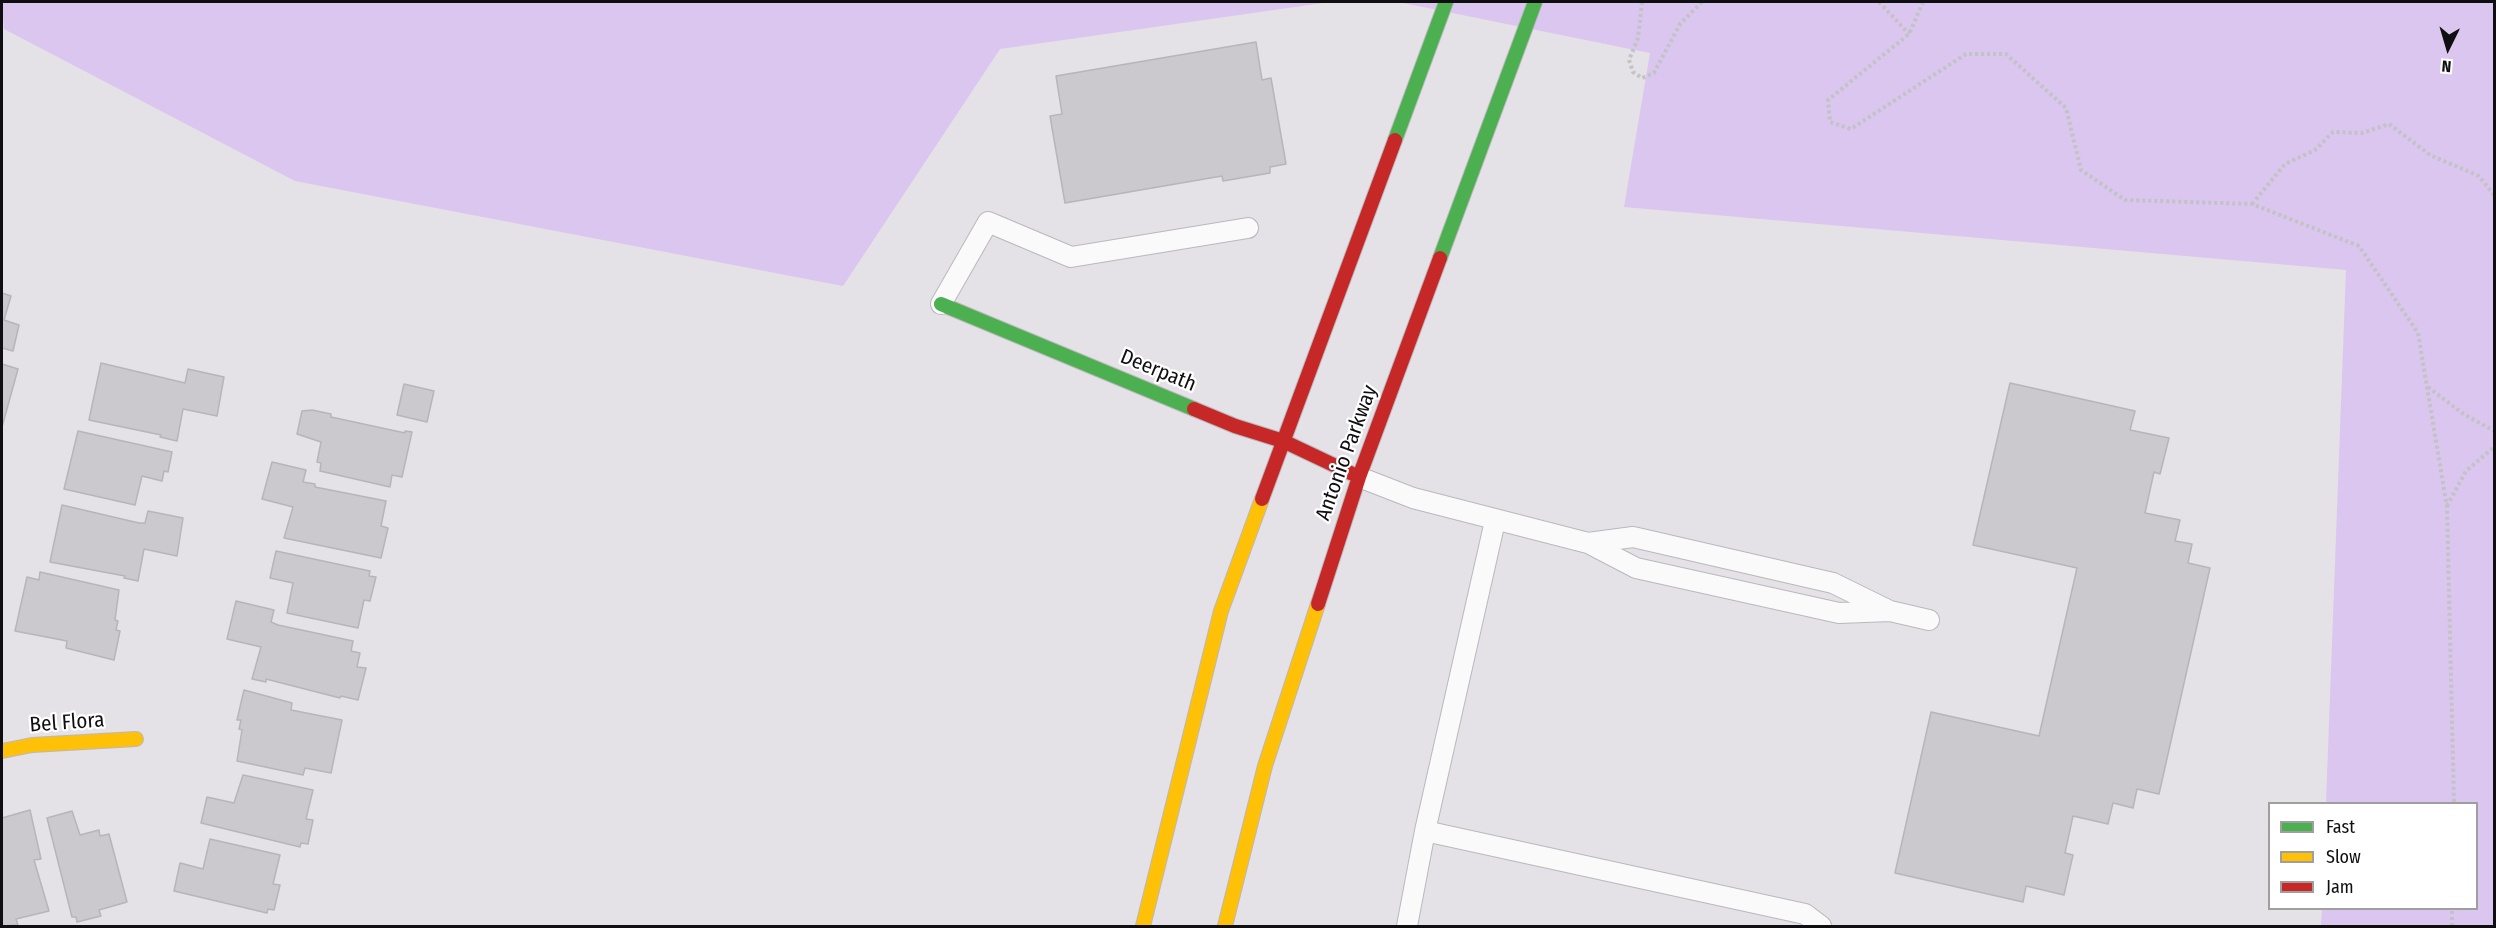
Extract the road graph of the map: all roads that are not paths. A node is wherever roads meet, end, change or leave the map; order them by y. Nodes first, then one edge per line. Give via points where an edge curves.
1 (1446, 2) edge
2 (1535, 2) edge
3 (1248, 228) dead end
4 (940, 304) joint
5 (1283, 441) junction
6 (1359, 477) junction
7 (1495, 521) junction
8 (1588, 543) junction
9 (1890, 611) junction
10 (1929, 620) dead end
11 (136, 739) dead end
12 (2, 751) edge
13 (1425, 831) junction
14 (1818, 924) edge
15 (1143, 927) edge
16 (1225, 927) edge
17 (1407, 927) edge
18 (1838, 927) edge

1 - 5 main road
2 - 6 main road, Antonio Parkway
3 - 4 lane via 1071,257 988,222
4 - 5 main road, Deerpath via 1235,426
5 - 6 main road, Deerpath
5 - 15 main road via 1221,611
6 - 7 lane via 1413,498
6 - 16 main road, Antonio Parkway via 1265,766
7 - 8 lane
7 - 13 lane
8 - 9 lane via 1647,571 1839,613
8 - 9 lane via 1633,537 1833,583
9 - 10 lane
11 - 12 main road, Bel Flora via 32,745
13 - 14 lane via 1805,914
13 - 17 lane
14 - 18 lane

